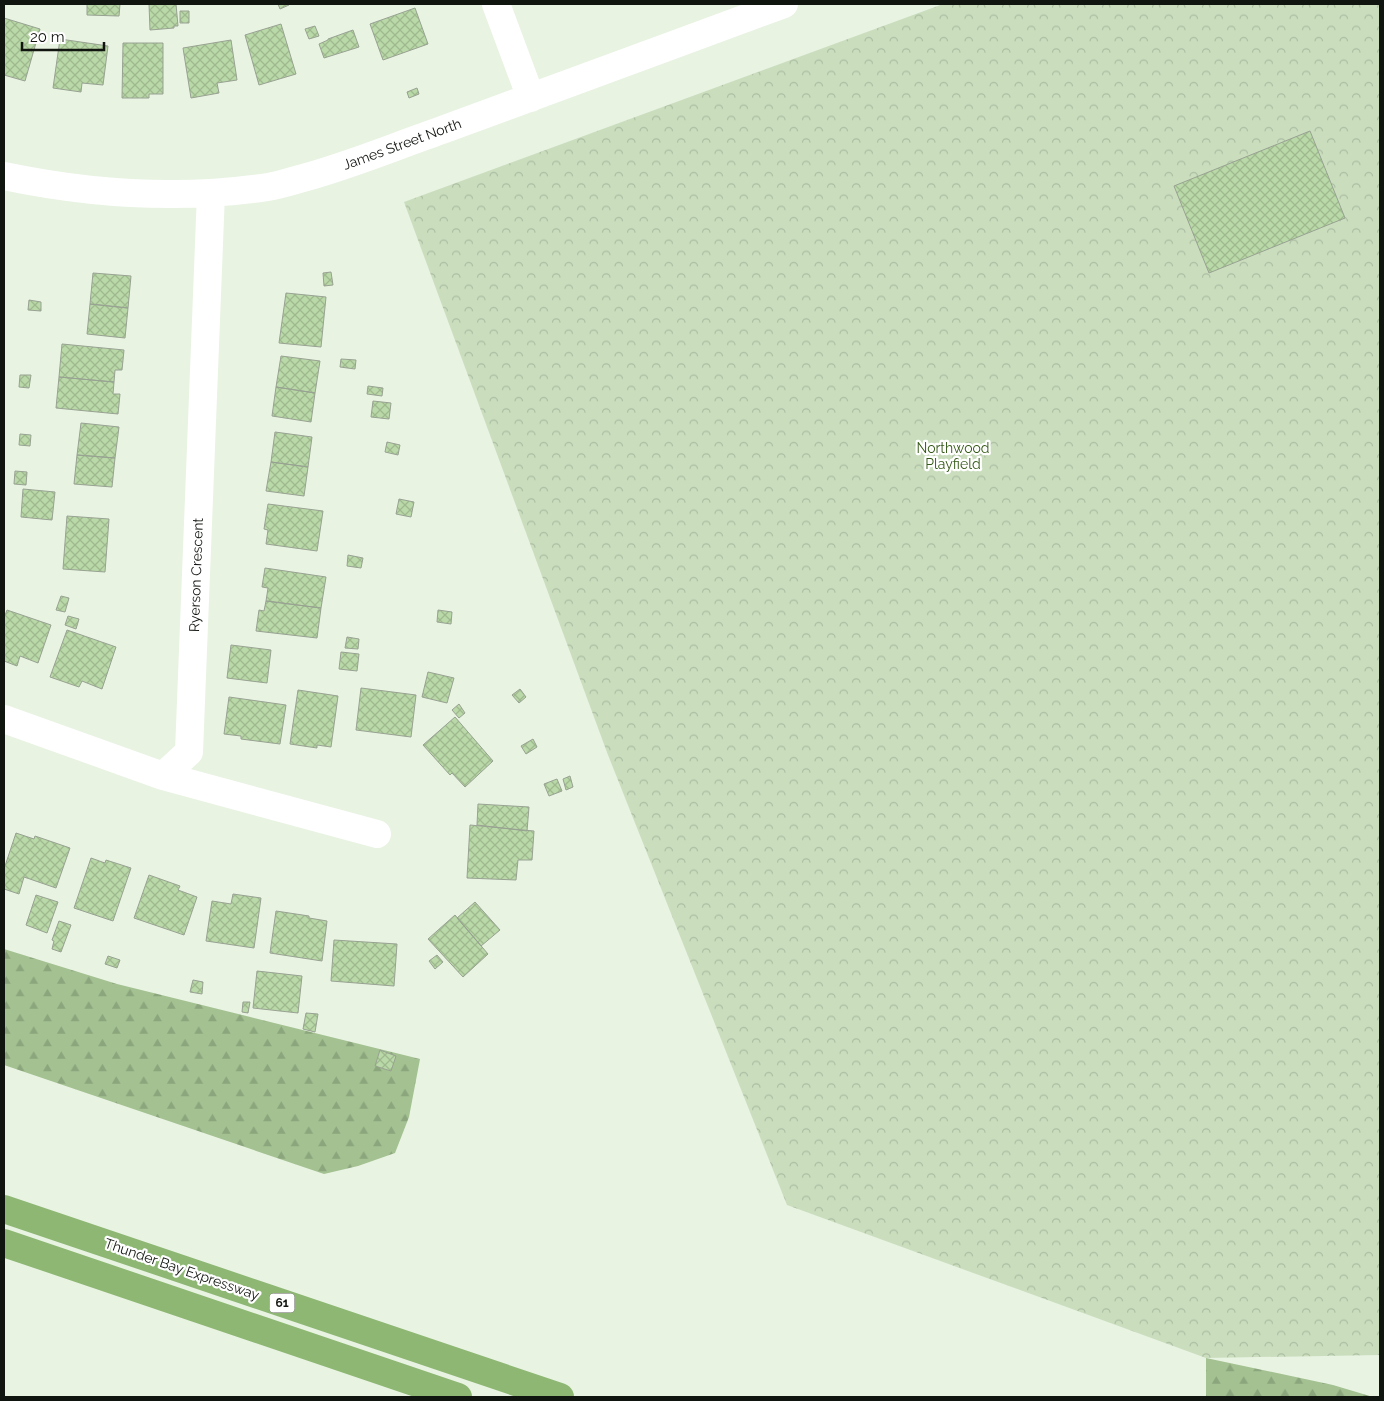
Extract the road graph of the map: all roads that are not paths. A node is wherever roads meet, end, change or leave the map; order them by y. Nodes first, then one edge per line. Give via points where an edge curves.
1 (496, 4) edge
2 (784, 4) edge
3 (531, 98) junction
4 (4, 176) edge
5 (211, 192) junction
6 (4, 719) edge
7 (163, 776) junction
8 (377, 834) dead end
9 (4, 1209) edge
10 (4, 1243) edge
11 (458, 1397) edge
12 (560, 1397) edge

1 - 3 street
2 - 3 street, James Street North
3 - 5 street, James Street North via 328,171 269,187
4 - 5 street, James Street North via 105,191
5 - 7 street, Ryerson Crescent via 189,752
6 - 7 street
7 - 8 street
9 - 12 highway, Thunder Bay Expressway / 61
10 - 11 highway, 61

